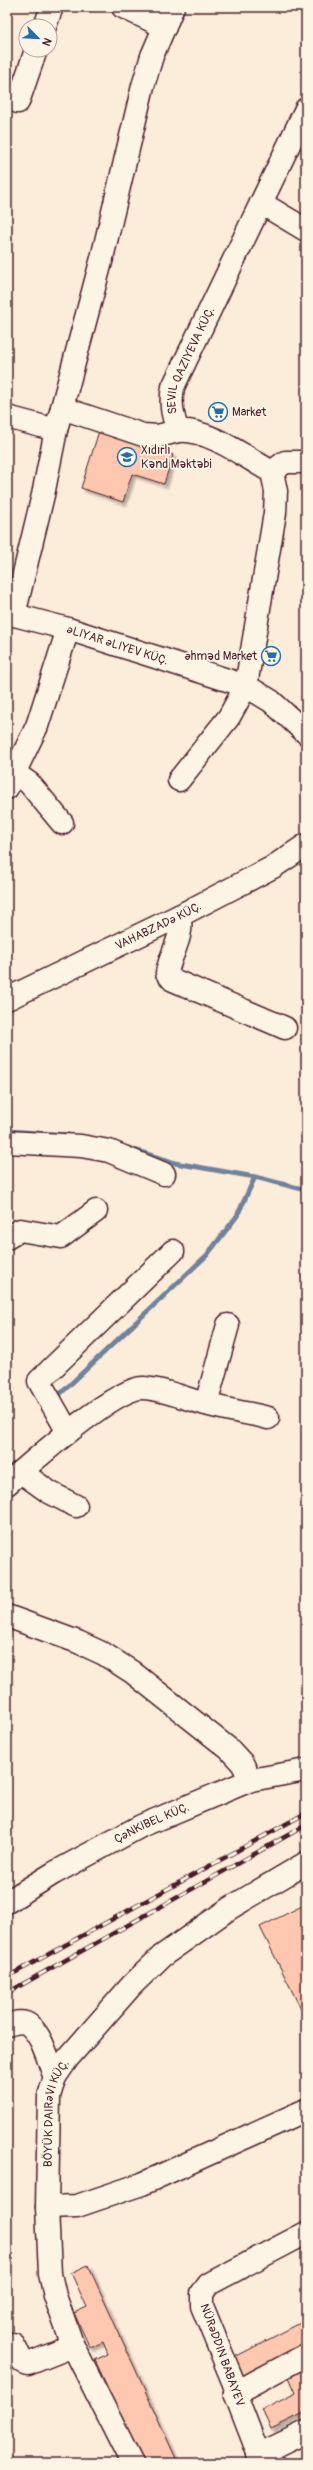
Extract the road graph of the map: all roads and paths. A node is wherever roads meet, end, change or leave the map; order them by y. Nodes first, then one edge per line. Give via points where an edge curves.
1 (52, 7) edge
2 (122, 7) edge
3 (173, 7) edge
4 (48, 18) edge
5 (164, 27) junction
6 (33, 58) edge
7 (18, 102) dead end
8 (306, 109) edge
9 (261, 203) junction
10 (306, 230) edge
11 (62, 408) junction
12 (7, 417) edge
13 (56, 430) junction
14 (178, 430) junction
15 (306, 462) edge
16 (272, 472) junction
17 (10, 614) edge
18 (68, 629) junction
19 (246, 686) junction
20 (306, 733) edge
21 (179, 780) dead end
22 (11, 781) edge
23 (62, 823) dead end
24 (306, 845) edge
25 (179, 916) junction
26 (7, 999) edge
27 (285, 1028) dead end
28 (7, 1142) edge
29 (164, 1174) dead end
30 (96, 1211) dead end
31 (7, 1238) edge
32 (173, 1251) dead end
33 (228, 1325) dead end
34 (206, 1404) junction
35 (268, 1418) dead end
36 (68, 1432) junction
37 (14, 1478) edge
38 (76, 1506) dead end
39 (7, 1616) edge
40 (306, 1770) edge
41 (251, 1780) junction
42 (306, 1863) edge
43 (10, 1893) edge
44 (7, 2024) edge
45 (55, 2077) junction
46 (306, 2110) edge
47 (48, 2207) junction
48 (306, 2233) edge
49 (13, 2344) dead end
50 (73, 2346) junction
51 (306, 2355) edge
52 (235, 2393) junction
53 (306, 2432) edge
54 (260, 2459) edge
55 (132, 2463) edge

1 - 4 street
2 - 5 street
3 - 5 street
5 - 11 street via 143,86 102,258
6 - 7 street
8 - 9 street
9 - 10 street
9 - 14 street via 173,387 170,410
11 - 13 street
11 - 14 street via 143,435 158,436
12 - 13 street
13 - 17 street via 43,495
14 - 16 street via 188,429 215,440
15 - 16 street via 285,462
16 - 19 street via 276,491 275,513
17 - 18 street, ƏLIYAR ƏLIYEV KÜÇ.
18 - 19 street, ƏLIYAR ƏLIYEV KÜÇ.
18 - 22 street via 37,726
19 - 20 street, ƏLIYAR ƏLIYEV KÜÇ. via 271,701
19 - 21 street via 228,717
22 - 23 street via 29,783
24 - 25 street, VAHABZADƏ KÜÇ. via 273,867
25 - 26 street, VAHABZADƏ KÜÇ.
25 - 27 street via 182,924 180,936 167,973 173,980
28 - 29 street via 81,1146 109,1151
30 - 31 street via 61,1236 20,1230
32 - 36 street via 39,1381
33 - 34 street
34 - 35 street
34 - 36 street via 142,1388 128,1391
36 - 37 street
37 - 38 street
39 - 41 street via 78,1642 126,1668 229,1749 242,1763
40 - 41 street, ÇƏNKIBEL KÜÇ.
41 - 43 street, ÇƏNKIBEL KÜÇ. via 141,1826
42 - 45 street, BÖYÜK DAIRƏVI KÜÇ. via 230,1908 162,1956 132,1985 68,2058
44 - 45 street via 28,2024 38,2036
45 - 47 street, BÖYÜK DAIRƏVI KÜÇ. via 49,2096
46 - 47 street via 142,2184 77,2206
47 - 50 street, BÖYÜK DAIRƏVI KÜÇ. via 50,2274
48 - 52 street, NÜRƏDDIN BABAYEV via 209,2284 202,2293 202,2306 237,2391
49 - 50 street via 22,2362 28,2364
50 - 55 street, BÖYÜK DAIRƏVI KÜÇ.
51 - 52 street
52 - 54 street, NÜRƏDDIN BABAYEV
53 - 54 street

